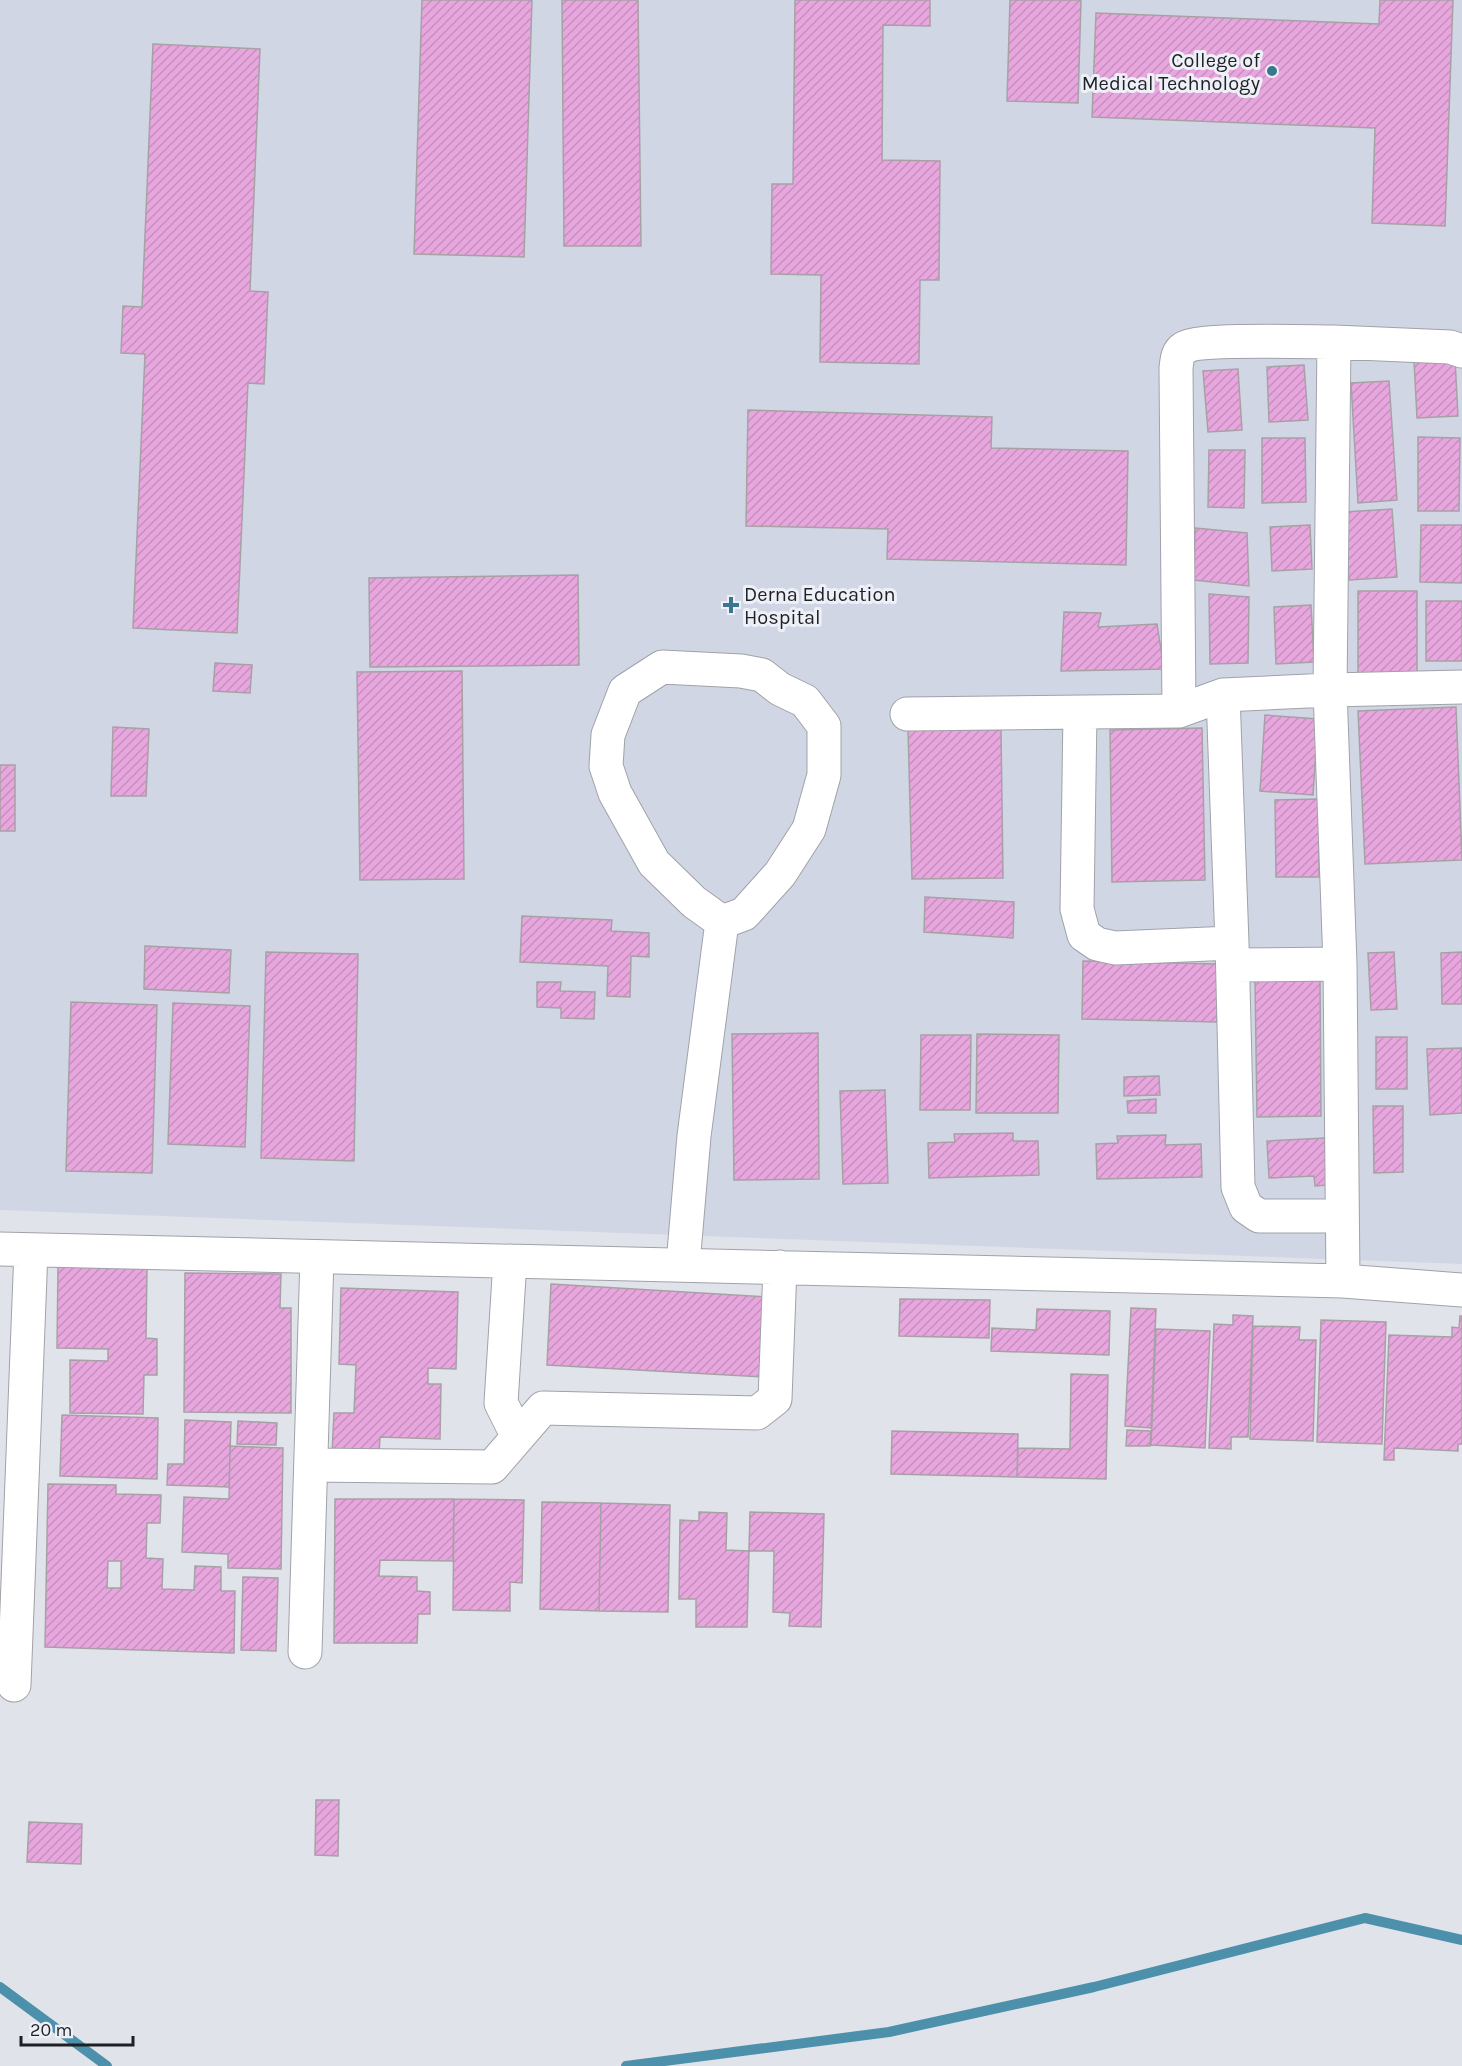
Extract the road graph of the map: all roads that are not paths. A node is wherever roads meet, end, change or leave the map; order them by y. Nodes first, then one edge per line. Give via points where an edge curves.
1 (1334, 342) junction
2 (1462, 351) edge
3 (1462, 687) edge
4 (1330, 690) junction
5 (1223, 695) junction
6 (1179, 711) junction
7 (1080, 713) junction
8 (906, 714) dead end
9 (722, 922) junction
10 (1233, 954) junction
11 (1340, 964) junction
12 (1342, 1216) junction
13 (16, 1249) edge
14 (317, 1257) junction
15 (510, 1261) junction
16 (682, 1264) junction
17 (780, 1267) junction
18 (1343, 1281) junction
19 (1462, 1290) edge
20 (518, 1437) junction
21 (312, 1465) junction
22 (306, 1653) dead end
23 (14, 1685) dead end

1 - 2 street via 1450,347
1 - 4 street
1 - 6 street via 1194,344 1179,354
3 - 4 street
4 - 5 street
4 - 11 street
5 - 6 street
5 - 10 street
6 - 7 street
7 - 8 street
7 - 10 street via 1077,909 1084,935 1097,944 1115,948
9 - 9 street via 744,914 780,874 809,829 824,776 824,726 805,701 762,675 662,667 625,690 608,735 606,766 615,794 654,863 694,902
9 - 16 street
10 - 11 street
10 - 12 street via 1238,1187 1246,1207 1259,1216
11 - 12 street
12 - 18 street
13 - 14 street
13 - 23 street
14 - 15 street
14 - 21 street
15 - 16 street
15 - 20 street via 501,1403
16 - 17 street
17 - 18 street
17 - 20 street via 775,1399 757,1413 543,1408
18 - 19 street
20 - 21 street via 492,1467
21 - 22 street

